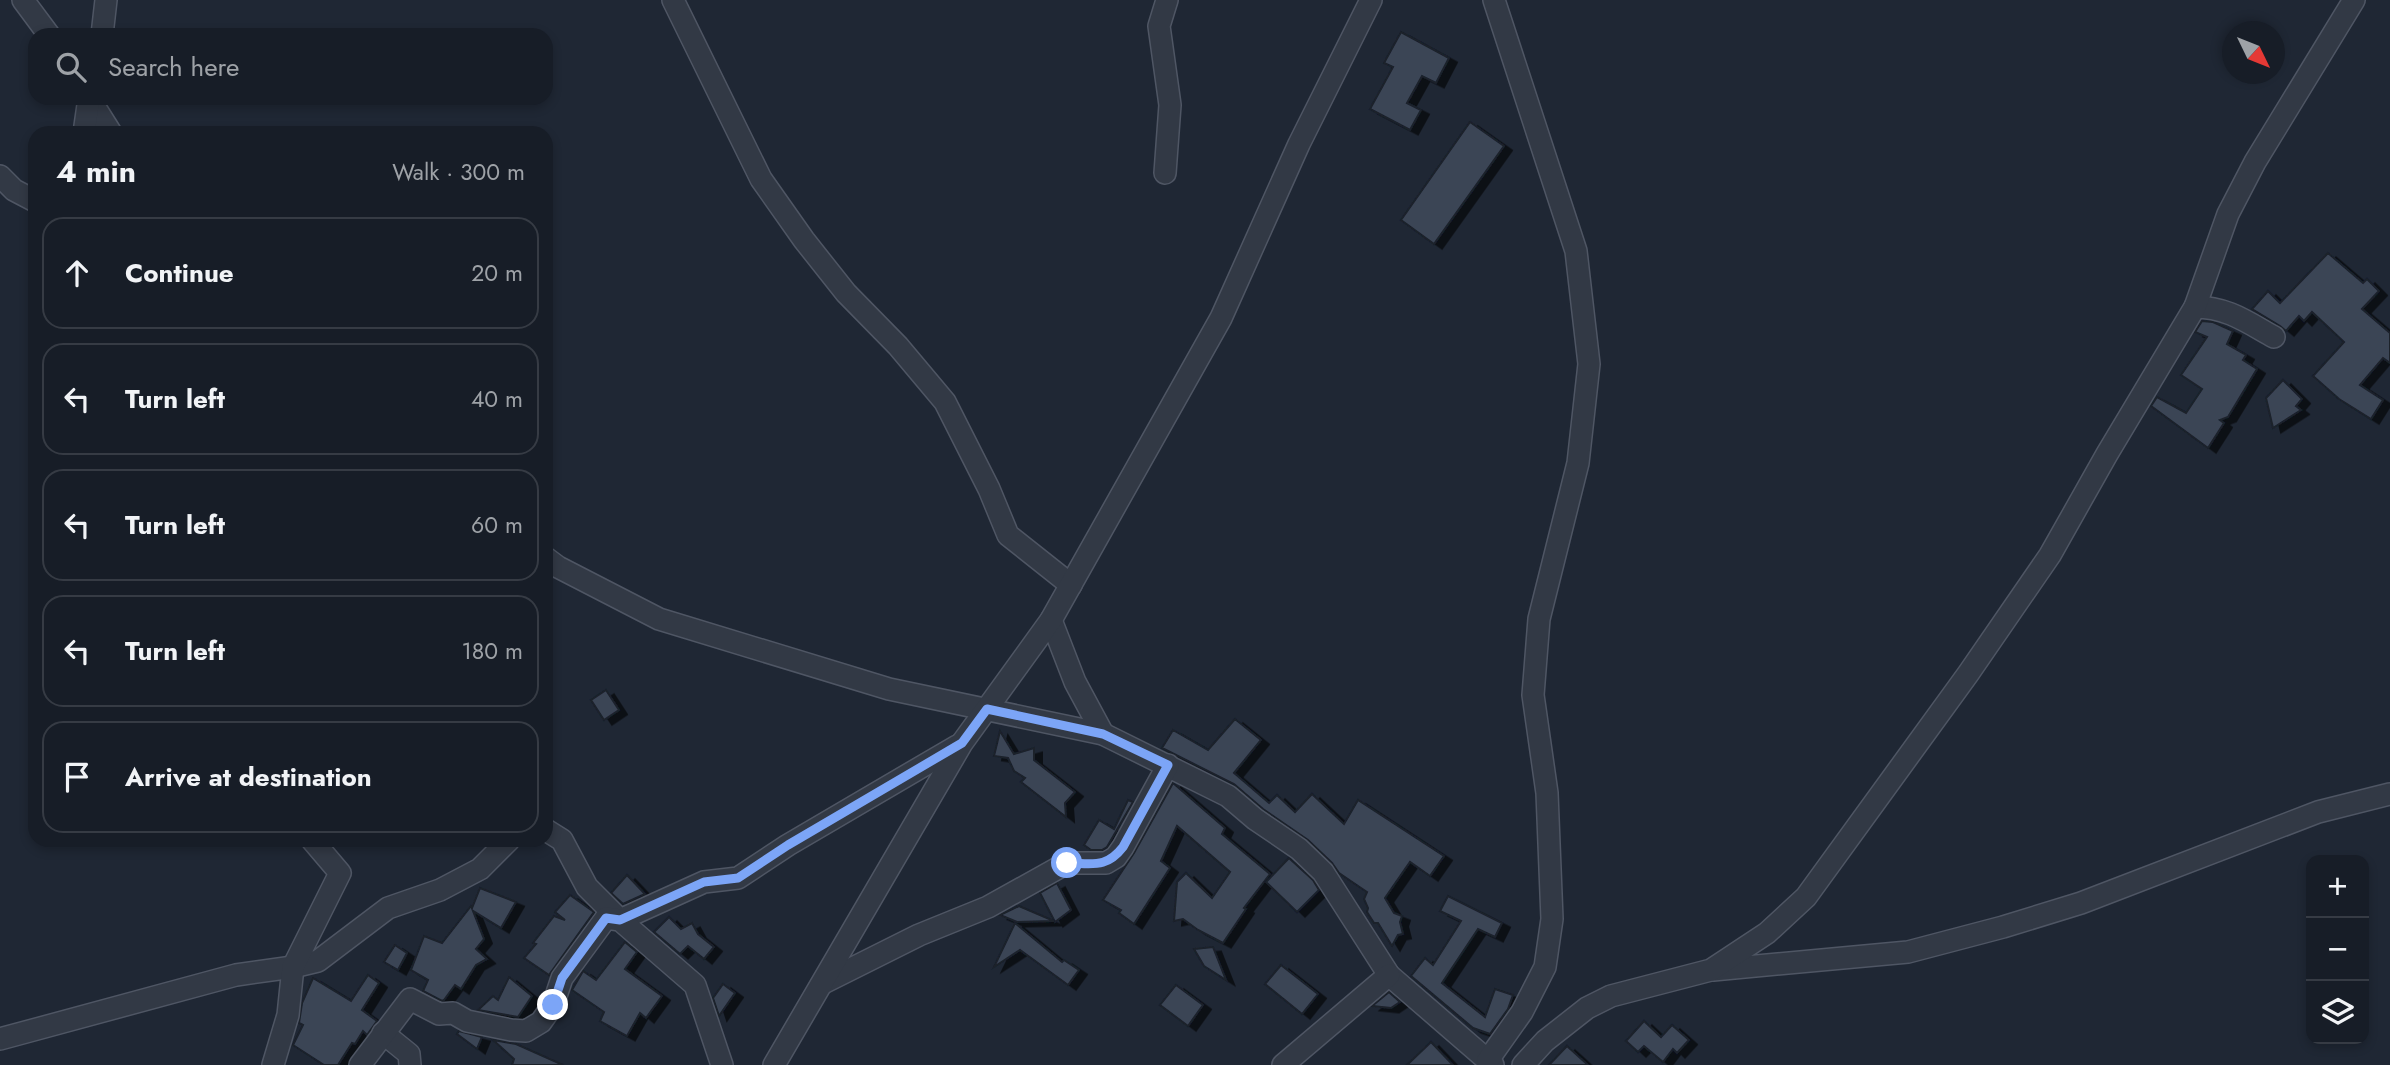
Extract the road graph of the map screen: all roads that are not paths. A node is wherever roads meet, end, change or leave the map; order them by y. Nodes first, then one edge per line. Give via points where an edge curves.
1 (23, 0) edge
2 (106, 0) edge
3 (673, 0) edge
4 (1167, 0) edge
5 (1371, 0) edge
6 (1494, 0) edge
7 (2354, 0) edge
8 (44, 28) edge
9 (103, 28) edge
10 (88, 105) edge
11 (93, 105) edge
12 (85, 126) edge
13 (107, 126) edge
14 (1165, 173) dead end
15 (0, 176) edge
16 (28, 197) edge
17 (2196, 307) junction
18 (2274, 337) dead end
19 (553, 563) edge
20 (1071, 585) junction
21 (1051, 620) junction
22 (987, 709) junction
23 (1103, 734) junction
24 (962, 743) junction
25 (1168, 765) junction
26 (2390, 794) edge
27 (553, 834) edge
28 (318, 847) edge
29 (502, 847) edge
30 (620, 920) junction
31 (293, 967) junction
32 (1711, 970) junction
33 (1389, 975) junction
34 (823, 983) junction
35 (383, 1033) junction
36 (0, 1039) edge
37 (1491, 1063) edge
38 (272, 1065) edge
39 (359, 1065) edge
40 (410, 1065) edge
41 (722, 1065) edge
42 (774, 1065) edge
43 (1283, 1065) edge
44 (1523, 1065) edge

1 - 8 street
2 - 9 street
3 - 20 street via 761,179 846,293 945,402 1008,535
4 - 14 street via 1159,26 1170,105
5 - 20 street via 1299,144 1221,318
6 - 37 street via 1576,251 1589,364 1578,463 1539,619 1533,695 1547,793 1551,906 1545,967
7 - 17 street via 2228,214
10 - 12 street
11 - 13 street
15 - 16 street
17 - 18 street via 2215,307
17 - 32 street via 2050,555 1806,897 1767,933
19 - 22 street via 659,619 889,689
20 - 21 street
21 - 22 street
21 - 23 street via 1075,682
22 - 23 street
22 - 24 street
23 - 25 street
24 - 30 street via 738,878 704,882
24 - 34 street
25 - 33 street via 1228,796 1299,849 1323,872
25 - 34 street via 1116,857 1106,863 1067,863 988,906
26 - 32 street via 2318,812 2081,903 1920,949
27 - 30 street via 562,840 587,887
28 - 31 street via 340,873
29 - 31 street via 480,869 440,890 388,908 318,961
30 - 35 street via 606,918 562,978 553,1005 541,1022 526,1031 467,1021 453,1013 439,1014 410,999
30 - 41 street via 695,985
31 - 36 street via 236,975
31 - 38 street via 288,1015
32 - 44 street via 1611,996 1587,1008
33 - 37 street
33 - 43 street
34 - 42 street
35 - 39 street
35 - 40 street via 409,1054

